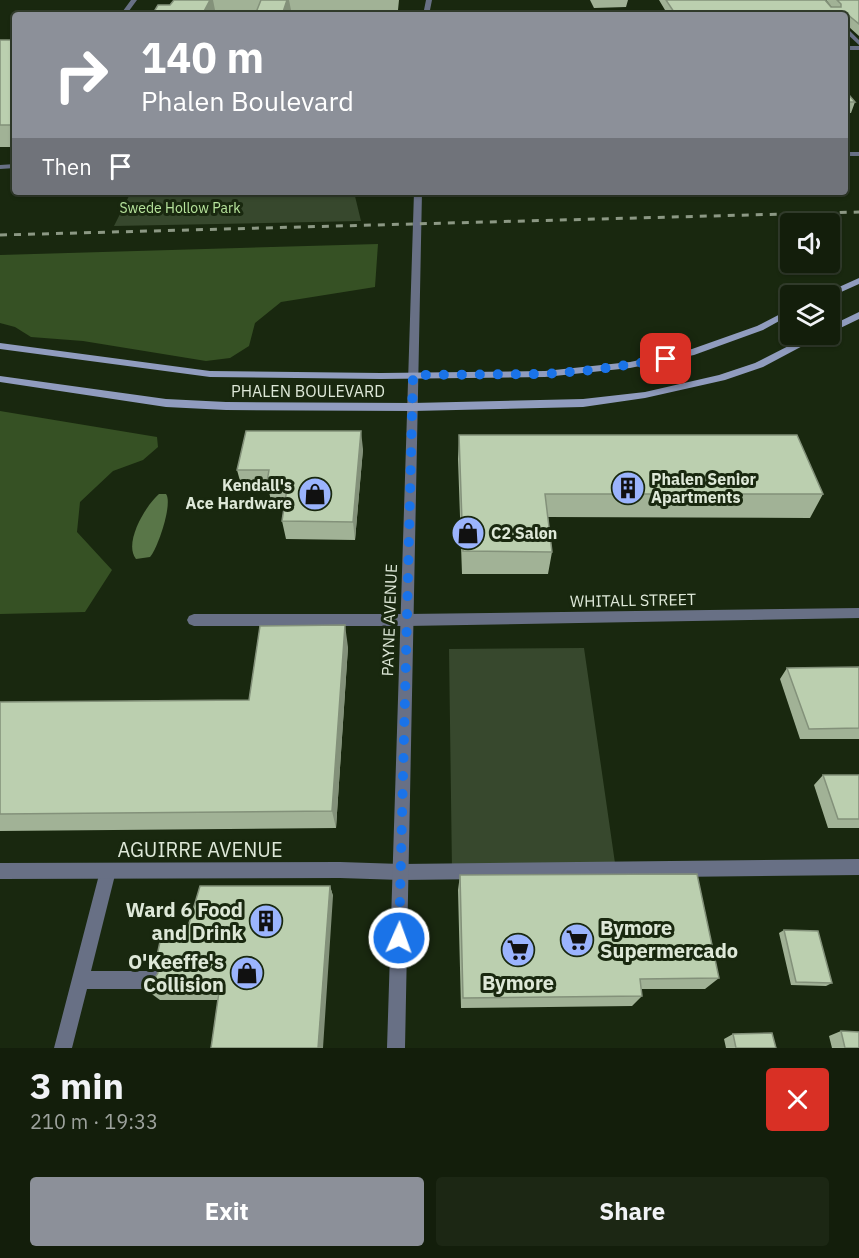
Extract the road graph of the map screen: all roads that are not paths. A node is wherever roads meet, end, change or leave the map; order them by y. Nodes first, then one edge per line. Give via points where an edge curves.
1 (848, 32) edge
2 (859, 46) edge
3 (418, 195) edge
4 (859, 281) edge
5 (840, 289) edge
6 (859, 315) edge
7 (780, 317) edge
8 (840, 325) edge
9 (799, 345) edge
10 (0, 346) edge
11 (413, 375) junction
12 (0, 379) edge
13 (413, 407) junction
14 (859, 613) edge
15 (194, 620) dead end
16 (407, 620) junction
17 (859, 867) edge
18 (0, 871) edge
19 (108, 871) junction
20 (401, 872) junction
21 (81, 980) junction
22 (157, 980) edge
23 (63, 1048) edge
24 (396, 1048) edge

1 - 2 street
3 - 11 street, PAYNE AVENUE
4 - 5 main road
6 - 8 main road
7 - 11 main road, PHALEN BOULEVARD via 694,352 630,365 546,374
9 - 13 main road, PHALEN BOULEVARD via 740,372 645,395 583,403
10 - 11 main road, PHALEN BOULEVARD via 210,374
11 - 13 street, PAYNE AVENUE
12 - 13 main road, PHALEN BOULEVARD via 192,404
13 - 16 street, PAYNE AVENUE
14 - 16 street, WHITALL STREET
15 - 16 street, WHITALL STREET
16 - 20 street, PAYNE AVENUE
17 - 20 street, AGUIRRE AVENUE
18 - 19 street, AGUIRRE AVENUE
19 - 20 street, AGUIRRE AVENUE
19 - 21 street
20 - 24 street, PAYNE AVENUE
21 - 22 street
21 - 23 street

